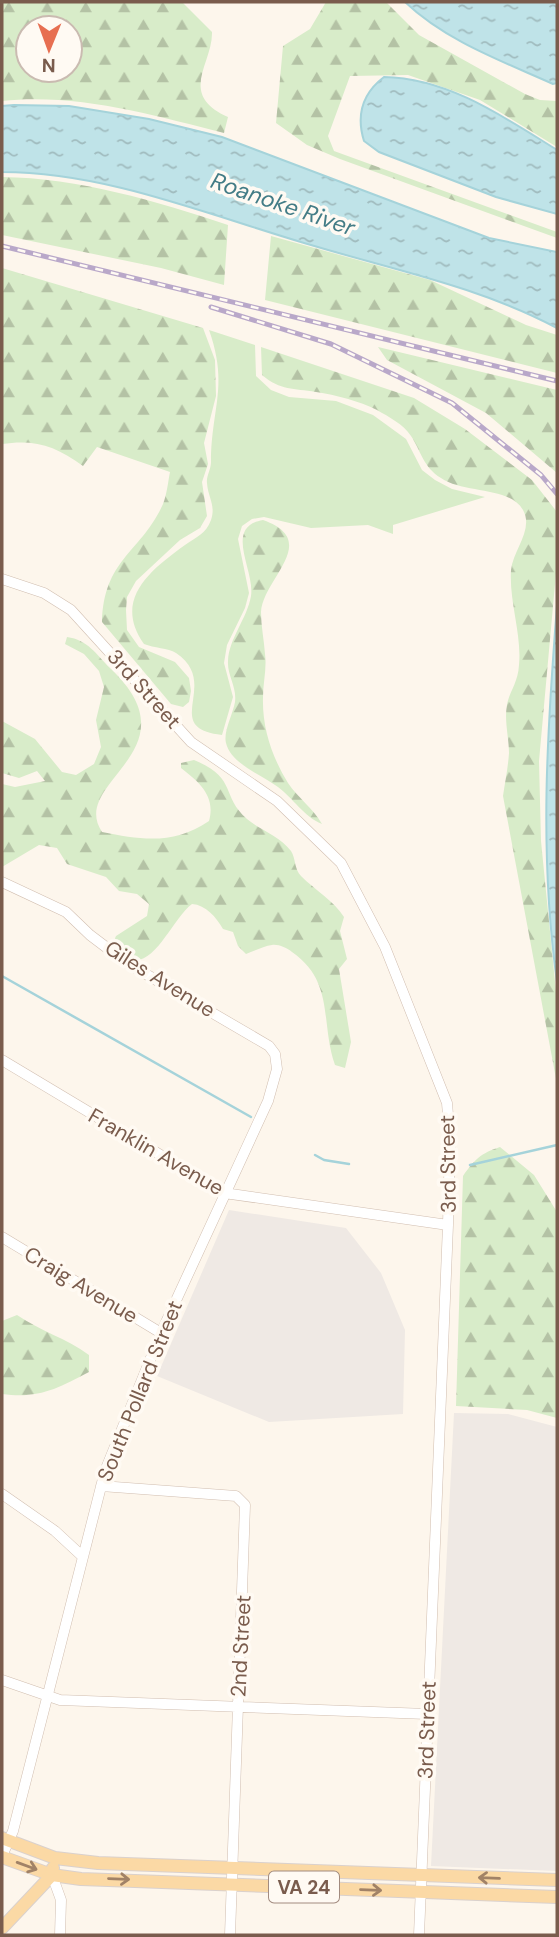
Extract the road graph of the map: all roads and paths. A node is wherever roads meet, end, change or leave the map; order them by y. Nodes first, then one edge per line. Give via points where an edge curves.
1 (2, 579) edge
2 (2, 882) edge
3 (2, 1060) edge
4 (277, 1060) joint
5 (224, 1193) junction
6 (448, 1225) junction
7 (2, 1237) edge
8 (161, 1333) junction
9 (101, 1486) junction
10 (2, 1494) edge
11 (82, 1556) junction
12 (2, 1680) edge
13 (46, 1697) junction
14 (238, 1708) junction
15 (428, 1714) junction
16 (6, 1840) edge
17 (2, 1857) edge
18 (55, 1858) junction
19 (232, 1867) junction
20 (51, 1875) junction
21 (421, 1875) junction
22 (557, 1880) edge
23 (231, 1884) junction
24 (421, 1892) junction
25 (557, 1897) edge
26 (2, 1928) edge
27 (60, 1935) edge
28 (230, 1935) edge
29 (419, 1935) edge

1 - 6 street, 3rd Street via 44,593 71,610 191,742 277,801 345,870 385,947 447,1103
2 - 4 street, Giles Avenue via 66,912 127,963 269,1046
3 - 5 street, Franklin Avenue
4 - 5 street, South Pollard Street via 268,1101
5 - 6 street, Franklin Avenue
5 - 8 street, South Pollard Street
6 - 15 street, 3rd Street
7 - 8 street, Craig Avenue
8 - 9 street, South Pollard Street
9 - 11 street, South Pollard Street
9 - 14 street, 2nd Street via 236,1496 243,1501
10 - 11 street
11 - 13 street, South Pollard Street
12 - 13 street
13 - 14 street
13 - 16 street, South Pollard Street
14 - 15 street
14 - 19 street, 2nd Street
15 - 21 street, 3rd Street
16 - 17 street, South Pollard Street
16 - 18 main road, VA 24
17 -> 20 main road, VA 24
18 - 19 main road, VA 24
18 - 20 main road
19 - 21 main road, VA 24
19 - 23 street, 2nd Street
20 -> 23 main road, VA 24
20 - 26 main road
20 - 27 street via 61,1900
22 -> 21 main road, VA 24
21 - 24 street, 3rd Street
23 -> 24 main road, VA 24
23 - 28 street, 2nd Street
24 - 25 main road, VA 24
24 - 29 street, 3rd Street

